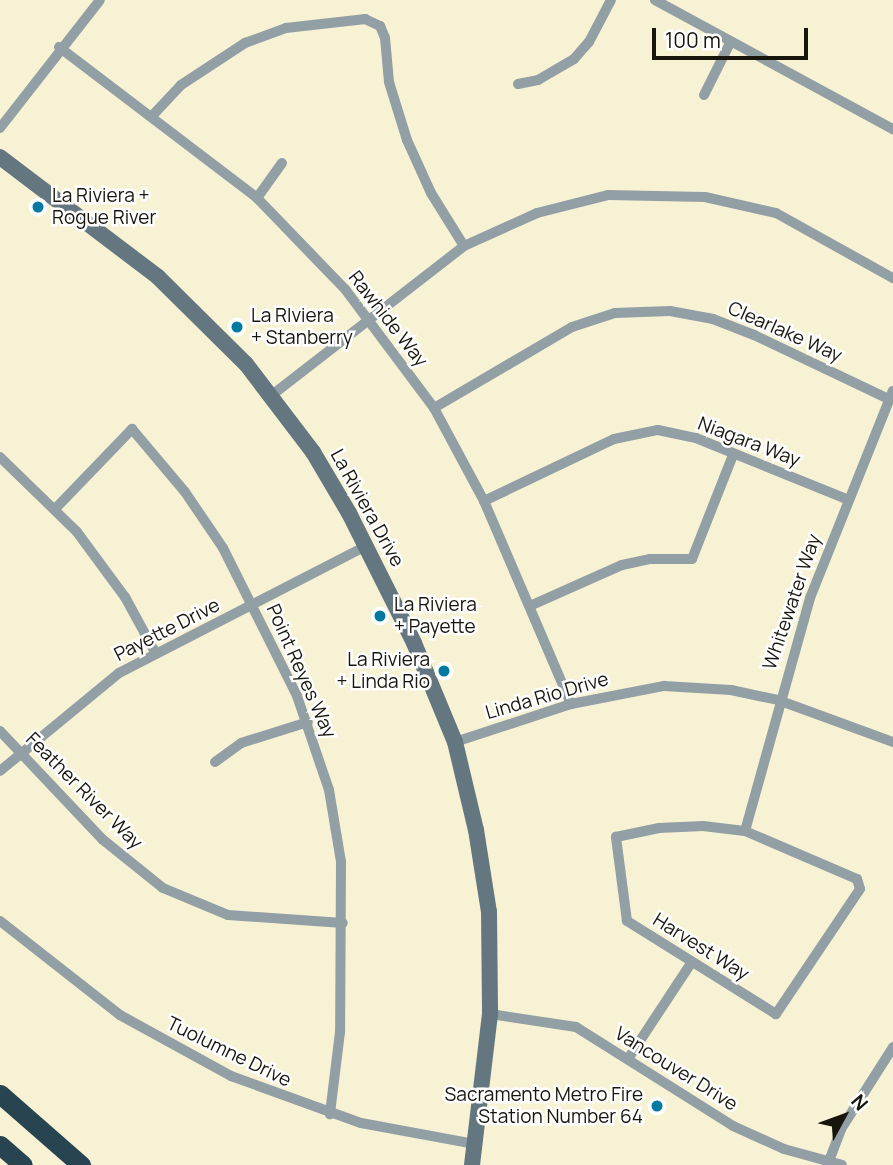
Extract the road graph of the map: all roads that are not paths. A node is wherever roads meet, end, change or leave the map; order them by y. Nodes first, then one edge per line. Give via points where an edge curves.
1 (100, 0) edge
2 (611, 0) edge
3 (655, 0) edge
4 (731, 41) junction
5 (59, 47) junction
6 (518, 83) dead end
7 (704, 95) dead end
8 (152, 116) junction
9 (0, 128) edge
10 (893, 129) edge
11 (0, 157) edge
12 (282, 163) dead end
13 (257, 198) junction
14 (464, 246) junction
15 (893, 278) edge
16 (369, 321) junction
17 (272, 395) junction
18 (891, 395) edge
19 (434, 408) junction
20 (733, 455) junction
21 (0, 457) edge
22 (846, 499) junction
23 (484, 501) junction
24 (56, 508) junction
25 (366, 546) junction
26 (532, 605) junction
27 (253, 607) junction
28 (155, 652) junction
29 (778, 700) junction
30 (571, 704) junction
31 (308, 722) junction
32 (0, 731) edge
33 (455, 742) junction
34 (893, 742) edge
35 (20, 753) junction
36 (215, 762) dead end
37 (0, 771) edge
38 (745, 831) junction
39 (0, 921) edge
40 (344, 923) junction
41 (691, 963) junction
42 (490, 1014) junction
43 (893, 1047) edge
44 (628, 1059) junction
45 (0, 1094) edge
46 (330, 1114) junction
47 (474, 1144) junction
48 (0, 1145) edge
49 (829, 1161) junction
50 (23, 1165) edge
51 (81, 1165) edge
52 (472, 1165) edge
53 (842, 1165) edge

1 - 5 street
2 - 6 street via 589,42 574,59 538,80
3 - 4 street
4 - 7 street
4 - 10 street
5 - 8 street, Rawhide Way
5 - 9 street
8 - 13 street, Rawhide Way
8 - 14 street via 181,85 245,43 286,29 365,19 380,26 389,82 407,140 430,193
11 - 17 street, La Riviera Drive via 158,277 213,328
12 - 13 street
13 - 16 street, Rawhide Way
14 - 15 street via 537,212 575,202 660,192 739,202 776,213
14 - 16 street
16 - 17 street
16 - 19 street, Rawhide Way
17 - 25 street, La Riviera Drive via 313,452
18 - 19 street, Clearlake Way via 713,319 670,311 615,313 572,327
18 - 22 street, Whitewater Way
19 - 23 street, Rawhide Way
20 - 22 street, Niagara Way
20 - 23 street, Niagara Way via 696,438 658,430 631,432
20 - 26 street via 692,559 650,559 622,565
21 - 24 street
22 - 29 street, Whitewater Way
23 - 26 street, Rawhide Way
24 - 27 street, Point Reyes Way via 132,429 205,520
24 - 28 street via 102,563
25 - 27 street, Payette Drive
25 - 33 street, La Riviera Drive via 414,643
26 - 30 street, Rawhide Way
27 - 28 street, Payette Drive
27 - 31 street, Point Reyes Way
28 - 35 street, Payette Drive via 79,701
29 - 30 street, Linda Rio Drive via 731,690 664,686
29 - 34 street, Linda Rio Drive
29 - 38 street, Whitewater Way
30 - 33 street, Linda Rio Drive
31 - 36 street via 241,743
31 - 40 street, Point Reyes Way via 337,826
32 - 35 street, Feather River Way
33 - 42 street, La Riviera Drive via 489,912
35 - 37 street, Payette Drive
35 - 40 street, Feather River Way via 121,856 184,899 251,920
38 - 41 street, Harvest Way via 659,828 616,837 627,921
38 - 41 street, Harvest Way via 832,865 858,879 860,889 776,1014
39 - 46 street, Tuolumne Drive via 81,988 147,1031 231,1076
40 - 46 street, Point Reyes Way via 340,1032
41 - 44 street
42 - 44 street, Vancouver Drive via 576,1027
42 - 47 street, La Riviera Drive
43 - 49 street via 841,1129
44 - 49 street, Vancouver Drive via 733,1126 784,1149
45 - 51 highway
46 - 47 street, Tuolumne Drive
47 - 52 street, La Riviera Drive
48 - 50 highway
49 - 53 street, Vancouver Drive

